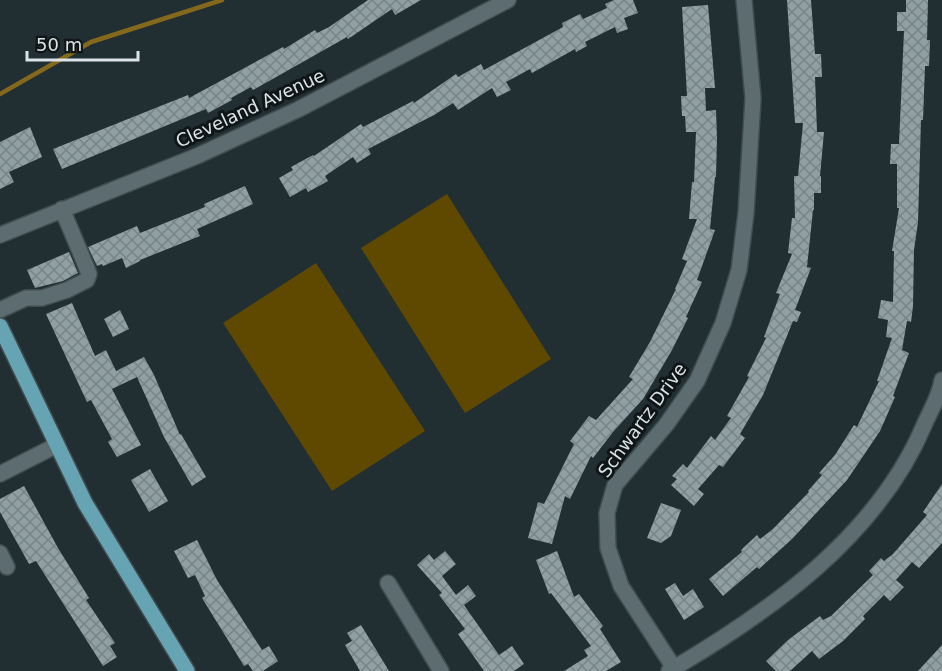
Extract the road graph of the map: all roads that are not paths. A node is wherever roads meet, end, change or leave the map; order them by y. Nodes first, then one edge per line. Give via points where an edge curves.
1 (508, 0) edge
2 (744, 0) edge
3 (62, 209) junction
4 (0, 235) edge
5 (0, 310) edge
6 (0, 326) edge
7 (942, 380) edge
8 (57, 445) junction
9 (0, 474) edge
10 (388, 583) dead end
11 (673, 670) edge
12 (187, 671) edge
13 (441, 671) edge

1 - 3 street, Cleveland Avenue via 299,109 197,156
2 - 11 street, Schwartz Drive via 753,98 739,270 723,323 697,381 615,485 607,513 608,548 621,586
3 - 4 street, Cleveland Avenue
3 - 5 street via 89,274 87,280 67,291 26,298
6 - 8 main road
7 - 11 street via 915,448 877,506 824,562 775,603
8 - 9 street
8 - 12 main road via 86,503
10 - 13 street

